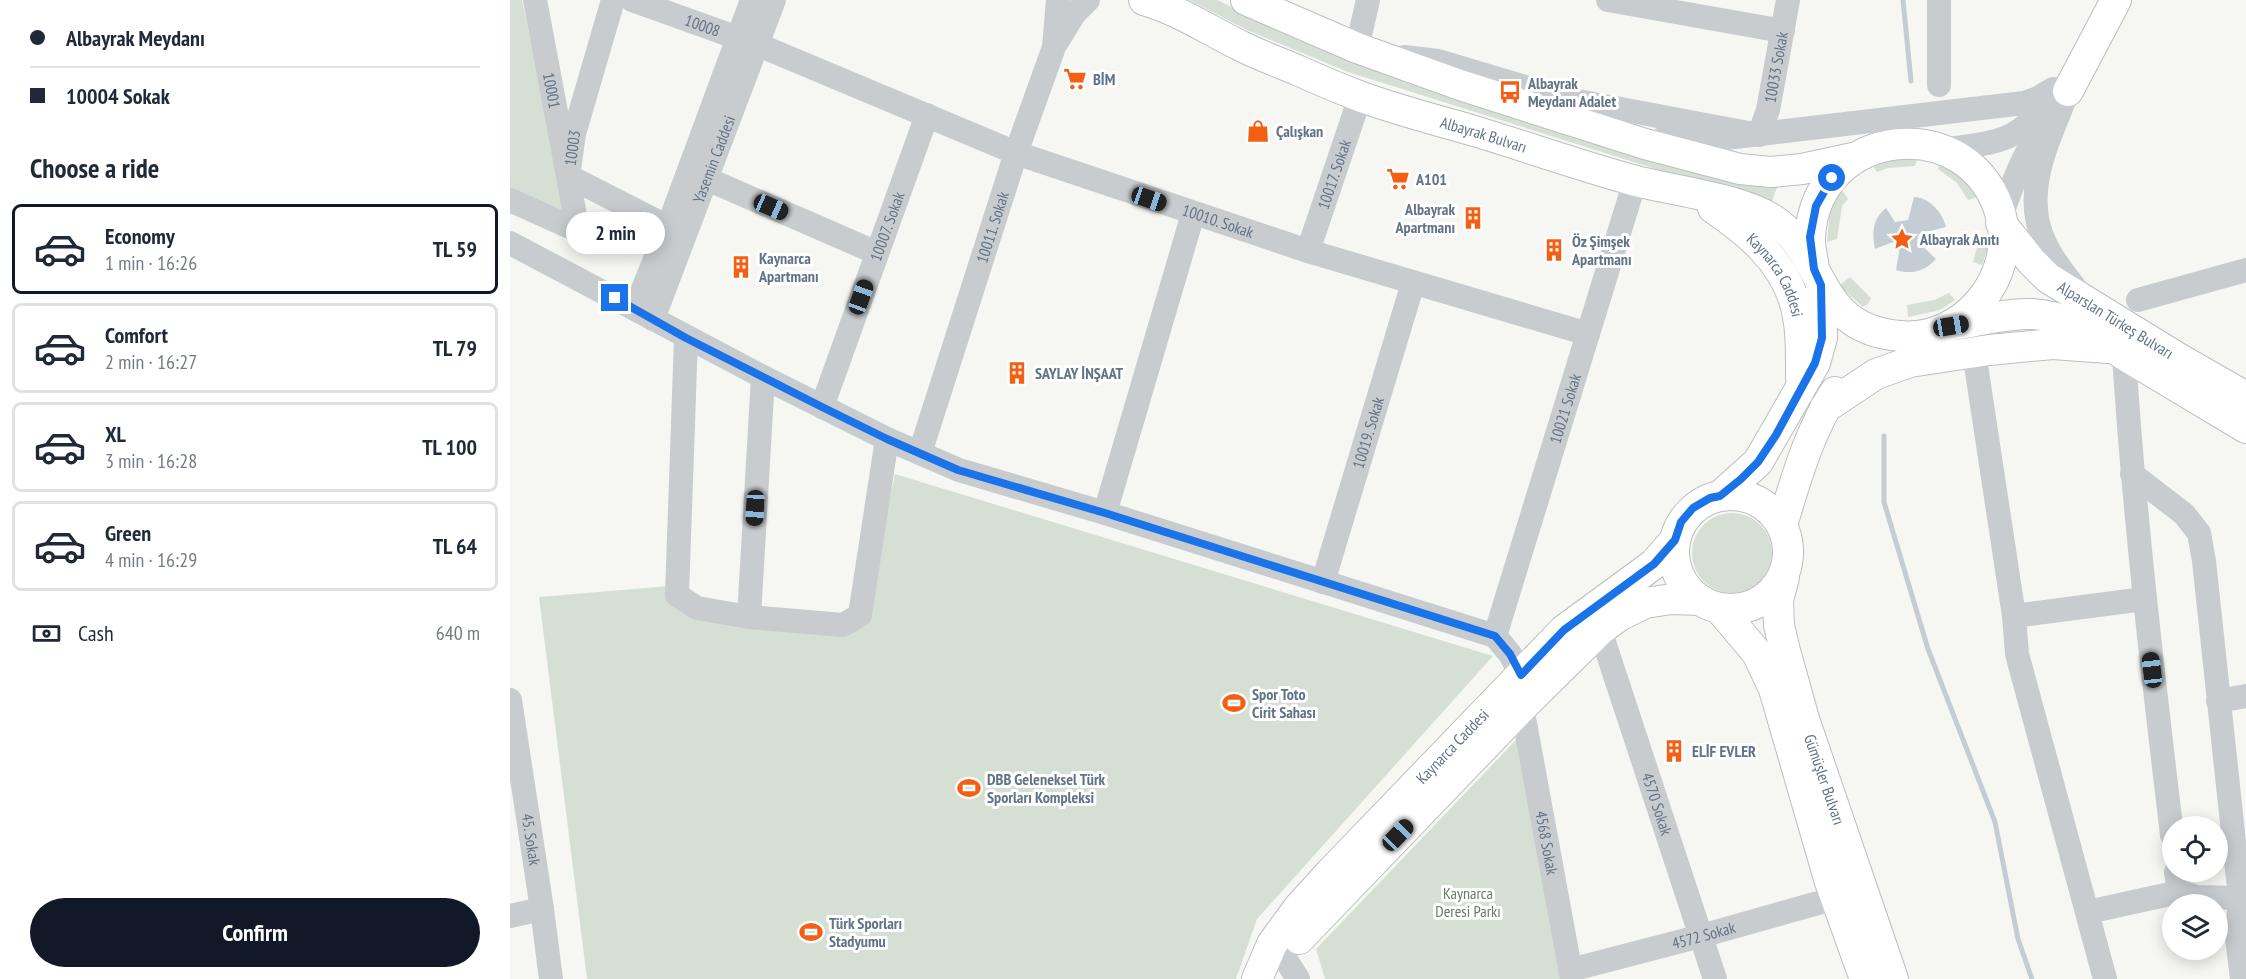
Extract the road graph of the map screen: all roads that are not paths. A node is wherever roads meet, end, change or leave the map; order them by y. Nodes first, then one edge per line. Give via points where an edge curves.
1 (535, 0) edge
2 (613, 0) edge
3 (632, 0) edge
4 (752, 0) edge
5 (774, 0) edge
6 (1047, 0) edge
7 (1058, 0) edge
8 (1088, 0) edge
9 (1144, 0) edge
10 (1246, 0) edge
11 (1368, 0) edge
12 (1608, 0) edge
13 (1788, 0) edge
14 (1939, 0) edge
15 (2099, 0) edge
16 (2116, 0) edge
17 (1783, 31) junction
18 (747, 41) junction
19 (1054, 46) junction
20 (1357, 48) junction
21 (1390, 60) junction
22 (1939, 85) dead end
23 (2061, 90) junction
24 (1360, 96) junction
25 (1562, 98) junction
26 (1524, 105) junction
27 (927, 115) junction
28 (1610, 133) junction
29 (1759, 135) junction
30 (1944, 150) junction
31 (1016, 153) junction
32 (1856, 157) junction
33 (567, 176) junction
34 (707, 178) junction
35 (1635, 181) junction
36 (1694, 194) junction
37 (510, 200) edge
38 (1193, 214) junction
39 (2001, 220) junction
40 (668, 227) junction
41 (510, 243) edge
42 (1308, 251) junction
43 (877, 253) junction
44 (2242, 275) edge
45 (1818, 277) junction
46 (1413, 284) junction
47 (2138, 300) dead end
48 (2087, 303) junction
49 (644, 314) junction
50 (1951, 326) junction
51 (1588, 334) junction
52 (1902, 337) junction
53 (686, 338) junction
54 (1974, 352) junction
55 (2121, 352) junction
56 (763, 377) junction
57 (1802, 388) junction
58 (2246, 397) edge
59 (822, 407) junction
60 (1825, 408) junction
61 (2246, 428) edge
62 (887, 439) junction
63 (920, 453) junction
64 (2132, 474) junction
65 (1720, 496) junction
66 (1105, 513) junction
67 (1782, 525) junction
68 (1675, 540) junction
69 (1784, 577) junction
70 (1323, 582) junction
71 (2144, 599) junction
72 (1709, 604) junction
73 (2014, 616) junction
74 (749, 617) junction
75 (1600, 630) junction
76 (1495, 636) junction
77 (1521, 675) junction
78 (2246, 696) edge
79 (510, 700) edge
80 (2218, 701) junction
81 (1522, 707) junction
82 (516, 777) edge
83 (2170, 816) edge
84 (2178, 882) edge
85 (1836, 898) junction
86 (2243, 901) edge
87 (542, 909) junction
88 (2088, 912) junction
89 (510, 916) edge
90 (1701, 936) junction
91 (1287, 973) edge
92 (1571, 975) edge
93 (551, 979) edge
94 (1257, 979) edge
95 (1715, 979) edge
96 (1865, 979) edge
97 (1893, 979) edge
98 (2104, 979) edge
99 (2242, 979) edge

1 - 33 street, 10001
2 - 33 street, 10003 via 574,134
3 - 18 street, 10008
4 - 18 street, Yasemin Caddesi
5 - 18 street, Yasemin Caddesi
6 - 19 street
7 - 19 street, 10011. Sokak
8 - 19 street
9 - 24 main road, Albayrak Bulvarı via 1177,11 1243,48
10 - 20 main road
11 - 20 street
12 - 17 street
13 - 17 street, 10033 Sokak
14 - 22 street
15 - 23 main road
16 - 23 main road
17 - 29 street, 10033 Sokak via 1768,110
18 - 27 street, 10010. Sokak
18 - 34 street, Yasemin Caddesi
18 - 40 street, Yasemin Caddesi
19 - 31 street, 10011. Sokak
20 - 21 main road
21 - 25 street via 1403,57 1438,61
21 - 26 main road
23 - 29 street via 2024,103
23 - 30 street via 2008,136
23 - 39 street via 2028,146
23 - 48 street via 2038,173 2036,205 2044,241
24 - 35 main road, Albayrak Bulvarı
24 - 42 street, 10017. Sokak
25 - 26 street
25 - 29 street
26 - 28 main road
27 - 31 street, 10010. Sokak
27 - 43 street, 10007. Sokak
28 - 29 street via 1696,141
28 - 32 main road via 1754,172 1803,169
30 - 32 main road via 1914,143 1894,144
30 - 39 main road via 1970,166 1983,181
31 - 38 street, 10010. Sokak
31 - 63 street, 10011. Sokak
32 - 45 main road via 1832,178 1816,206 1810,237
33 - 37 street, 10003 via 577,227
33 - 40 street
34 - 43 street
34 - 49 street, Yasemin Caddesi
35 - 36 main road, Albayrak Bulvarı
35 - 51 street, 10021 Sokak
36 - 45 main road, Albayrak Bulvarı via 1772,219 1796,242
36 - 57 main road, Kaynarca Caddesi via 1750,234 1786,281 1799,327
38 - 42 street, 10010. Sokak
38 - 66 street
39 - 48 main road, Alparslan Türkeş Bulvarı via 2048,278
39 - 50 main road via 2003,249 1995,280 1977,306
40 - 49 street, Yasemin Caddesi
41 - 49 street
42 - 46 street, 10010. Sokak
43 - 59 street, 10007. Sokak
44 - 47 street
45 - 52 main road via 1835,306 1854,322
45 - 57 main road, Kaynarca Caddesi via 1822,338
46 - 51 street, 10010. Sokak
46 - 70 street, 10019. Sokak
48 - 58 main road, Alparslan Türkeş Bulvarı
49 - 53 street
50 - 52 main road
50 - 55 main road, Alparslan Türkeş Bulvarı via 2016,315 2046,316 2084,328
51 - 76 street, 10021 Sokak
52 - 60 main road via 1860,361
53 - 56 street
53 - 74 street via 677,595 697,608
54 - 55 main road, Alparslan Türkeş Bulvarı via 2053,344
54 - 60 main road, Alparslan Türkeş Bulvarı via 1910,362 1876,374
54 - 73 street
55 - 61 main road, Alparslan Türkeş Bulvarı
55 - 64 street
56 - 59 street
56 - 74 street
57 - 65 main road, Kaynarca Caddesi via 1758,462
59 - 62 street
60 - 67 main road via 1804,455
62 - 63 street
62 - 74 street via 860,615 843,625
63 - 66 street via 958,470
64 - 71 street
64 - 80 street via 2184,514 2199,533
65 - 67 main road, Kaynarca Caddesi via 1749,497 1766,506
65 - 68 main road, Kaynarca Caddesi via 1693,508 1681,522
66 - 70 street
67 - 69 main road via 1789,557
68 - 72 main road, Kaynarca Caddesi via 1678,576 1689,591
68 - 77 main road, Kaynarca Caddesi via 1654,564 1564,630
69 - 72 main road, Kaynarca Caddesi via 1772,593 1756,604 1739,609
69 - 97 main road, Gümüşler Bulvarı via 1778,600 1784,647 1804,719
70 - 76 street
71 - 73 street
71 - 83 street
72 - 75 main road, Kaynarca Caddesi via 1672,599 1645,603
72 - 85 main road, Gümüşler Bulvarı via 1757,653 1774,689
73 - 88 street via 2018,654 2069,854
75 - 81 main road, Kaynarca Caddesi
75 - 90 street, 4570 Sokak
76 - 77 street
77 - 94 main road, Kaynarca Caddesi via 1299,907 1272,944
78 - 80 street
79 - 82 street, 45. Sokak
80 - 86 street
81 - 91 main road, Kaynarca Caddesi via 1302,934
81 - 92 street, 4568 Sokak
82 - 87 street, 45. Sokak
84 - 86 street via 2198,897
84 - 88 street
85 - 90 street, 4572 Sokak
85 - 96 main road, Gümüşler Bulvarı
86 - 99 street via 2237,938
87 - 89 street
87 - 93 street, 45. Sokak
88 - 98 street
90 - 92 street, 4572 Sokak
90 - 95 street, 4570 Sokak

